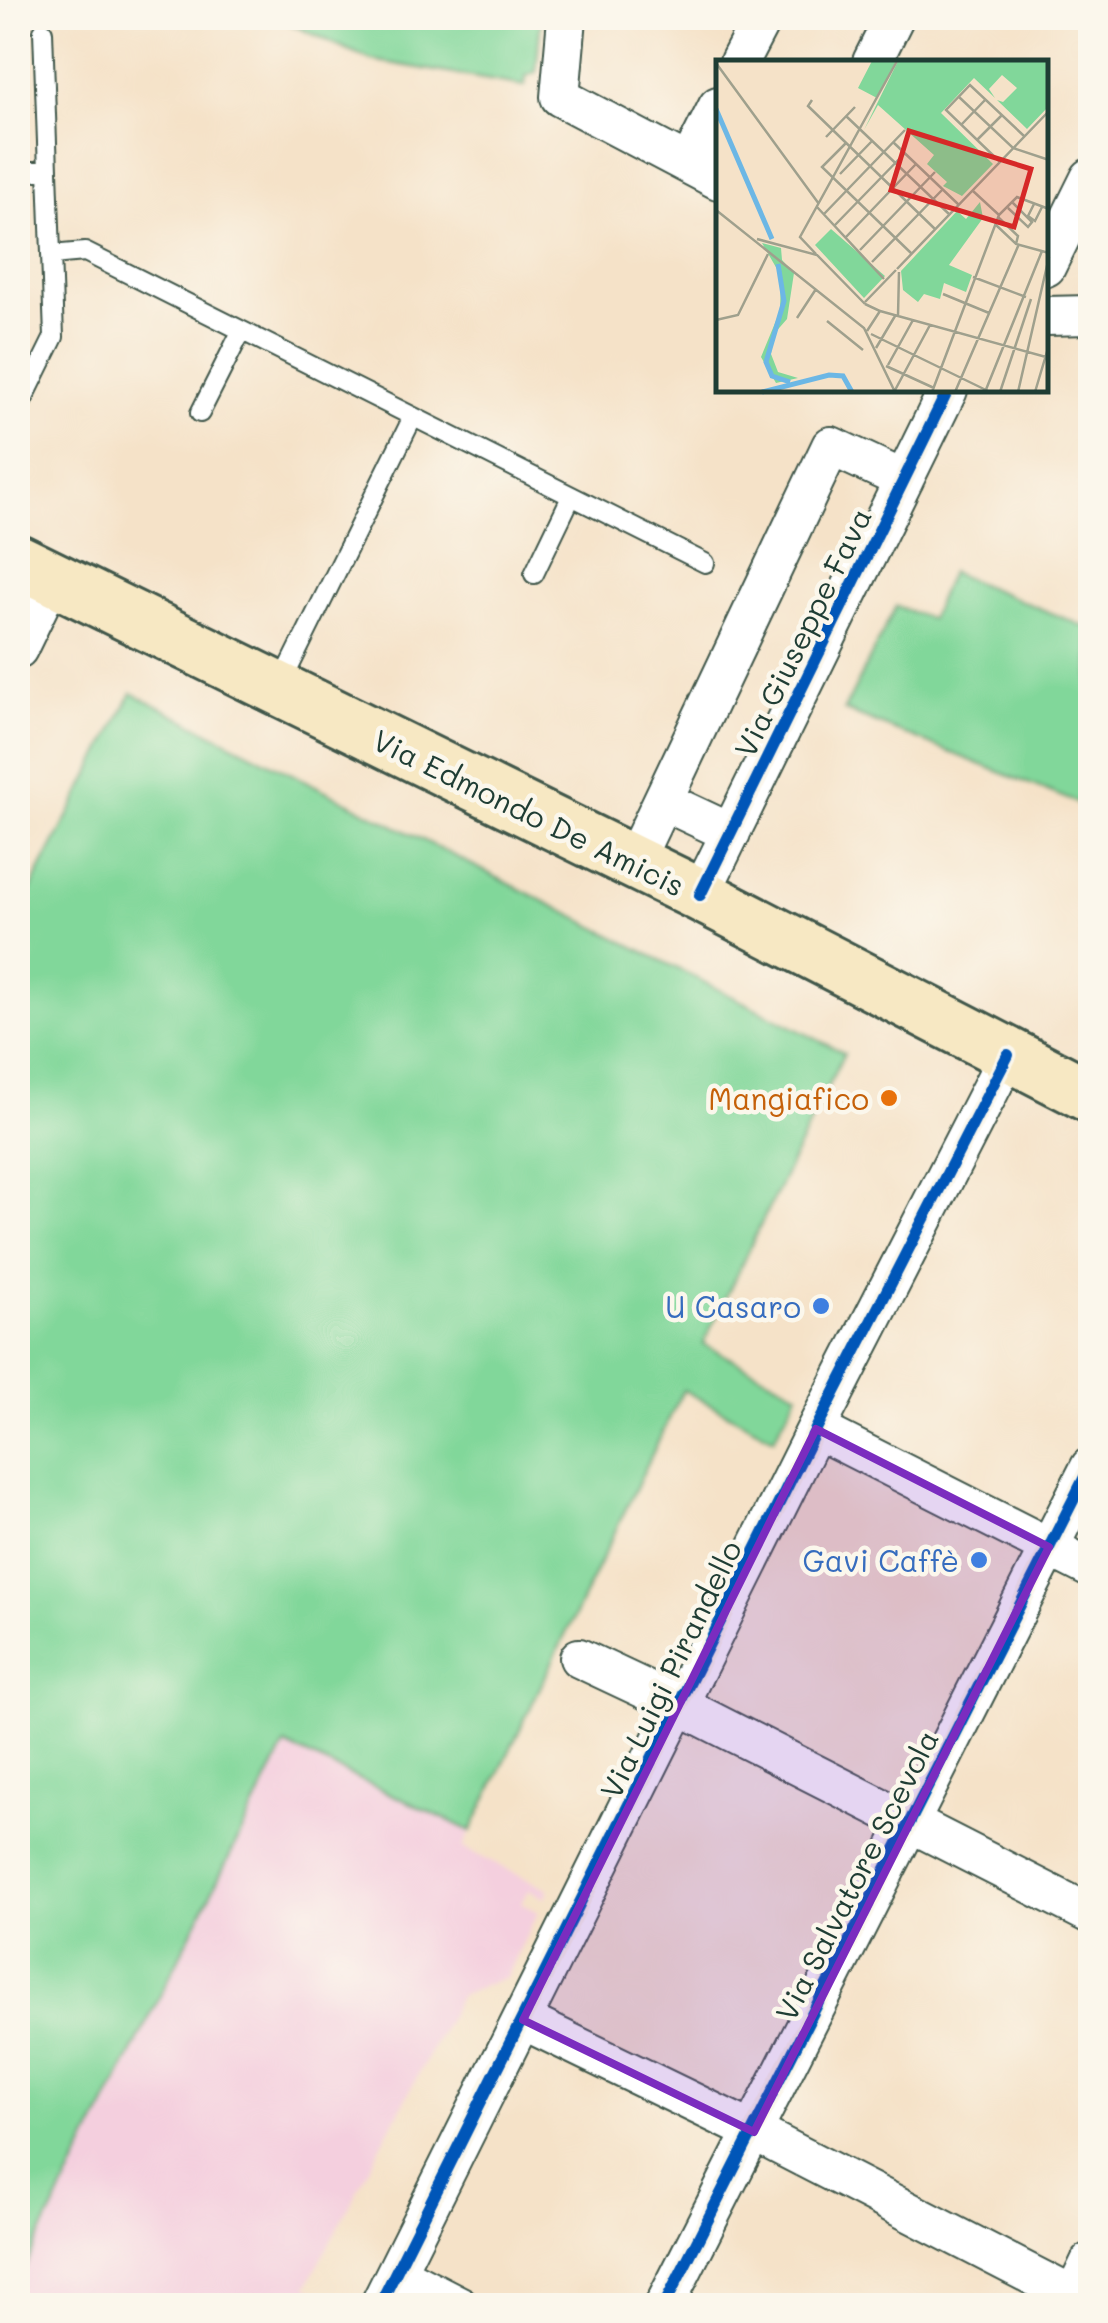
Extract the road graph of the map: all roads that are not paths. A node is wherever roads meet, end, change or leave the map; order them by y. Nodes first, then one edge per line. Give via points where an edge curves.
1 (567, 18) edge
2 (762, 18) edge
3 (894, 18) edge
4 (43, 31) dead end
5 (741, 60) edge
6 (873, 60) edge
7 (716, 115) edge
8 (18, 171) edge
9 (48, 171) junction
10 (703, 172) edge
11 (1090, 178) edge
12 (1049, 252) edge
13 (51, 255) junction
14 (1090, 315) edge
15 (1048, 316) edge
16 (241, 332) junction
17 (947, 392) edge
18 (18, 410) edge
19 (200, 413) dead end
20 (412, 419) junction
21 (904, 480) junction
22 (571, 497) junction
23 (705, 562) dead end
24 (26, 566) edge
25 (534, 574) dead end
26 (18, 649) edge
27 (278, 688) junction
28 (663, 801) junction
29 (731, 833) junction
30 (633, 863) junction
31 (700, 895) junction
32 (1008, 1055) junction
33 (1090, 1096) edge
34 (816, 1429) junction
35 (1090, 1467) edge
36 (1048, 1547) junction
37 (1090, 1568) edge
38 (579, 1658) dead end
39 (680, 1706) junction
40 (911, 1823) junction
41 (1090, 1914) edge
42 (523, 2020) junction
43 (754, 2132) junction
44 (1090, 2262) edge
45 (387, 2289) edge
46 (1078, 2302) edge
47 (460, 2306) edge
48 (664, 2306) edge

1 - 10 street via 560,96
2 - 5 street
3 - 6 street
4 - 9 lane
7 - 10 street
8 - 9 lane
9 - 13 lane
11 - 12 street
13 - 16 lane via 85,252
13 - 18 lane via 54,337
14 - 15 street
16 - 19 lane
16 - 20 lane
17 - 21 street, Via Giuseppe Fava
20 - 22 lane
20 - 27 lane
21 - 28 street via 831,446
21 - 29 street, Via Giuseppe Fava
22 - 23 lane
22 - 25 lane
24 - 26 street
24 - 27 main road, Via Edmondo De Amicis
27 - 30 main road, Via Edmondo De Amicis
28 - 29 street
28 - 30 street
29 - 31 street, Via Giuseppe Fava
30 - 31 main road, Via Edmondo De Amicis
31 - 32 main road, Via Edmondo De Amicis
32 - 33 main road, Via Edmondo De Amicis
32 - 34 street, Via Luigi Pirandello
34 - 36 street
34 - 39 street, Via Luigi Pirandello
35 - 36 street, Via Salvatore Scevola
36 - 37 street
36 - 40 street, Via Salvatore Scevola
38 - 39 street
39 - 40 street
39 - 42 street, Via Luigi Pirandello
40 - 41 street
40 - 43 street, Via Salvatore Scevola
42 - 43 street
42 - 45 street, Via Luigi Pirandello
43 - 46 street
43 - 48 street, Via Salvatore Scevola
44 - 46 street
45 - 47 street

